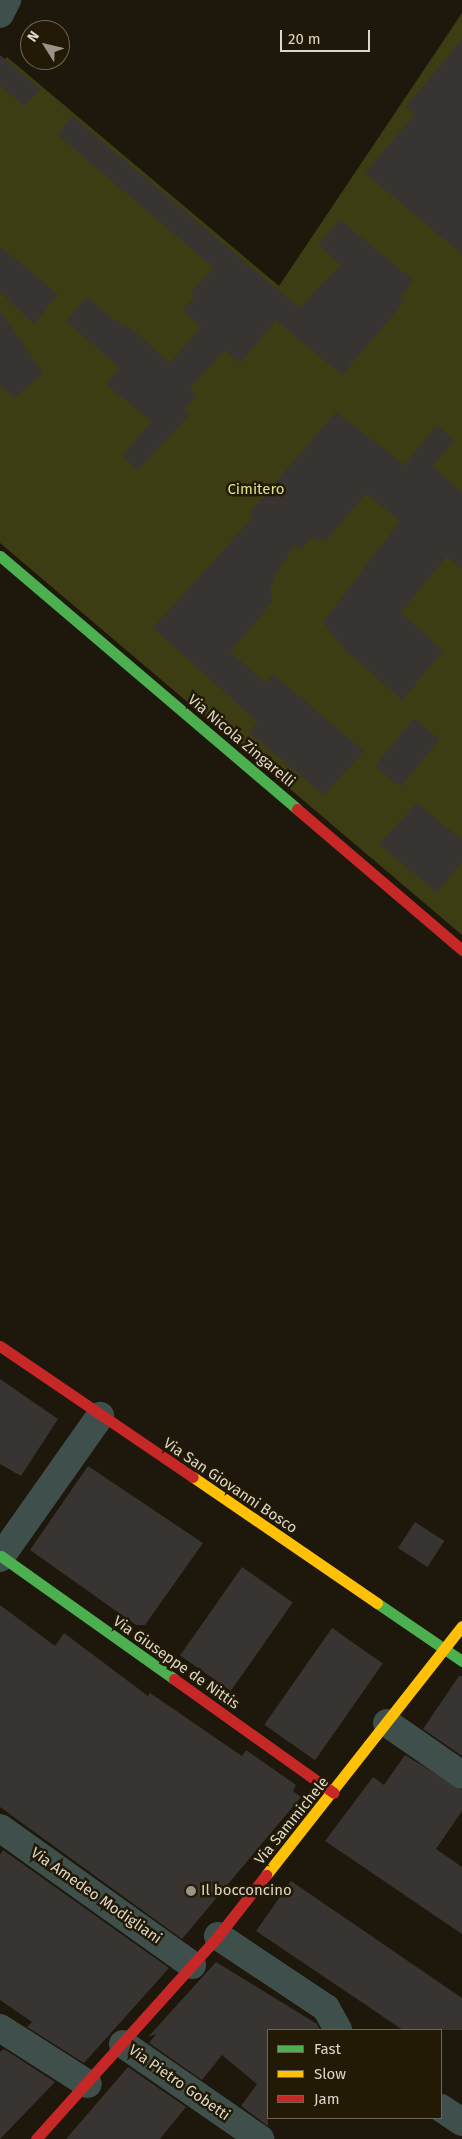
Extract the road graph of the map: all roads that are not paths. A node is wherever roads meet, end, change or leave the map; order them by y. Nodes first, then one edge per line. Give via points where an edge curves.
1 (7, 0) edge
2 (0, 14) edge
3 (0, 556) edge
4 (462, 950) edge
5 (0, 1346) edge
6 (100, 1416) junction
7 (1, 1557) edge
8 (462, 1626) edge
9 (444, 1650) junction
10 (462, 1661) edge
11 (387, 1724) junction
12 (462, 1775) edge
13 (334, 1793) junction
14 (0, 1828) edge
15 (218, 1936) junction
16 (192, 1965) junction
17 (0, 2028) edge
18 (337, 2029) edge
19 (123, 2044) junction
20 (88, 2084) junction
21 (442, 2109) edge
22 (462, 2122) edge
23 (36, 2139) edge
24 (260, 2139) edge

1 - 2 street
3 - 4 street, Via Nicola Zingarelli
5 - 6 street, Via San Giovanni Bosco
6 - 7 street
6 - 9 street, Via San Giovanni Bosco
7 - 13 street, Via Giuseppe de Nittis
8 - 9 street, Via Sammichele
9 - 10 street, Via San Giovanni Bosco
9 - 11 street, Via Sammichele
11 - 12 street
11 - 13 street, Via Sammichele
13 - 15 street, Via Sammichele
14 - 16 street, Via Amedeo Modigliani
15 - 16 street, Via Sammichele
15 - 18 street via 326,2008
16 - 19 street, Via Sammichele
17 - 20 street
19 - 20 street, Via Sammichele
19 - 24 street, Via Pietro Gobetti
20 - 23 street, Via Sammichele
21 - 22 street

